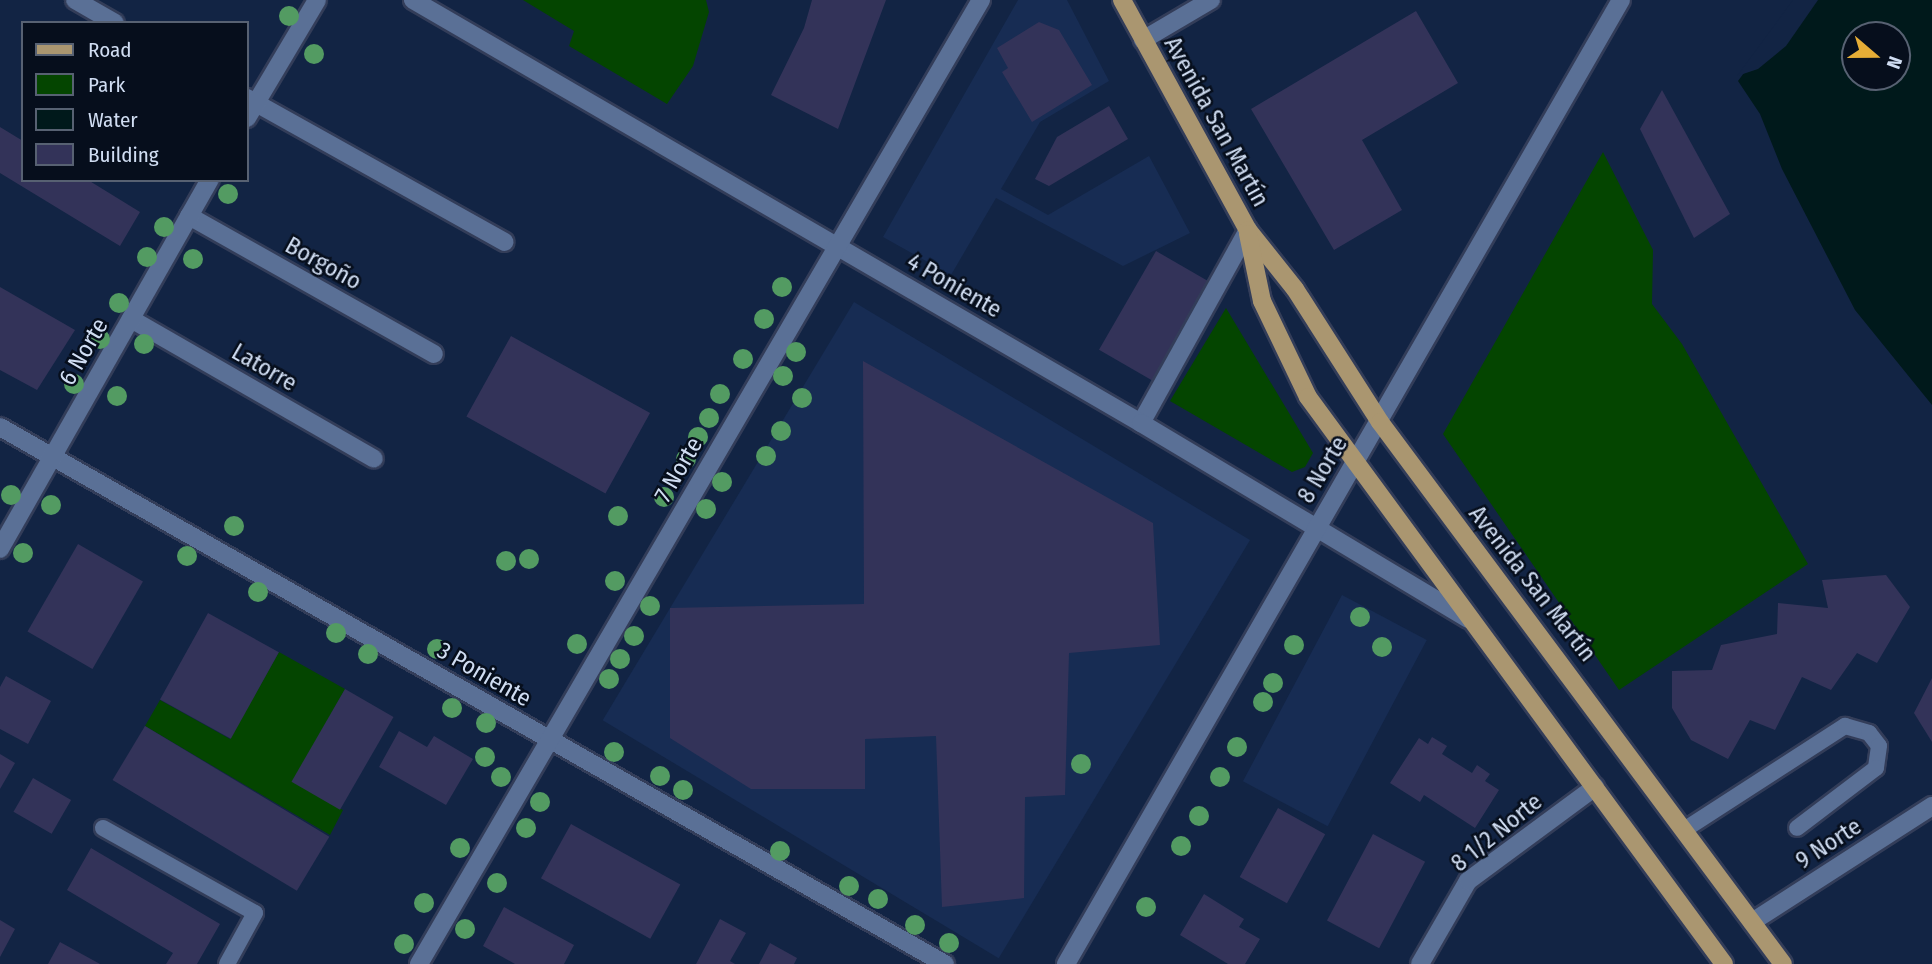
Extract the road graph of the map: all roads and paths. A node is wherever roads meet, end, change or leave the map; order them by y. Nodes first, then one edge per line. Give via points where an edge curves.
1 (75, 0) edge
2 (317, 0) edge
3 (413, 0) edge
4 (981, 0) edge
5 (1122, 0) edge
6 (1211, 0) edge
7 (1621, 0) edge
8 (112, 21) edge
9 (1143, 40) junction
10 (250, 106) edge
11 (209, 182) edge
12 (189, 216) junction
13 (1248, 230) junction
14 (505, 242) dead end
15 (837, 247) junction
16 (131, 319) junction
17 (434, 354) dead end
18 (1380, 422) junction
19 (1141, 423) junction
20 (0, 427) edge
21 (52, 458) junction
22 (374, 459) dead end
23 (1356, 463) junction
24 (1318, 527) junction
25 (0, 549) edge
26 (1468, 619) junction
27 (549, 740) junction
28 (1595, 787) junction
29 (1932, 806) edge
30 (103, 828) dead end
31 (1797, 828) dead end
32 (1684, 830) junction
33 (1752, 922) junction
34 (227, 964) edge
35 (419, 964) edge
36 (945, 964) edge
37 (1066, 964) edge
38 (1420, 964) edge
39 (1724, 964) edge
40 (1783, 964) edge

1 - 8 street
2 - 10 street
3 - 15 street, 4 Poniente
4 - 15 street, 7 Norte
5 - 9 main road, Avenida San Martín
6 - 9 street
7 - 18 street, 8 Norte
9 - 13 main road, Avenida San Martín
10 - 14 street
11 - 12 street, 6 Norte
12 - 16 street, 6 Norte
12 - 17 street, Borgoño
13 - 18 main road, Avenida San Martín via 1296,289
13 - 19 street, Avenida San Martín
13 - 23 main road, Avenida San Martín via 1262,301 1308,397
15 - 19 street, 4 Poniente
15 - 27 street, 7 Norte
16 - 21 street, 6 Norte
16 - 22 street, Latorre
18 - 23 street, 8 Norte
18 - 32 main road, Avenida San Martín
19 - 24 street, 4 Poniente
20 - 21 street, 3 Poniente
21 - 25 street, 6 Norte
21 - 27 street, 3 Poniente
23 - 24 street, 8 Norte
23 - 26 main road, Avenida San Martín
24 - 26 street, 4 Poniente
24 - 37 street, 8 Norte
26 - 28 main road, Avenida San Martín
27 - 35 street, 7 Norte
27 - 36 street, 3 Poniente
28 - 38 street, 8 1/2 Norte via 1468,881
28 - 39 main road, Avenida San Martín
29 - 33 street, 9 Norte
30 - 34 lane via 255,913
31 - 32 lane via 1876,768 1879,746 1869,733 1844,726
32 - 33 main road, Avenida San Martín
33 - 40 main road, Avenida San Martín

